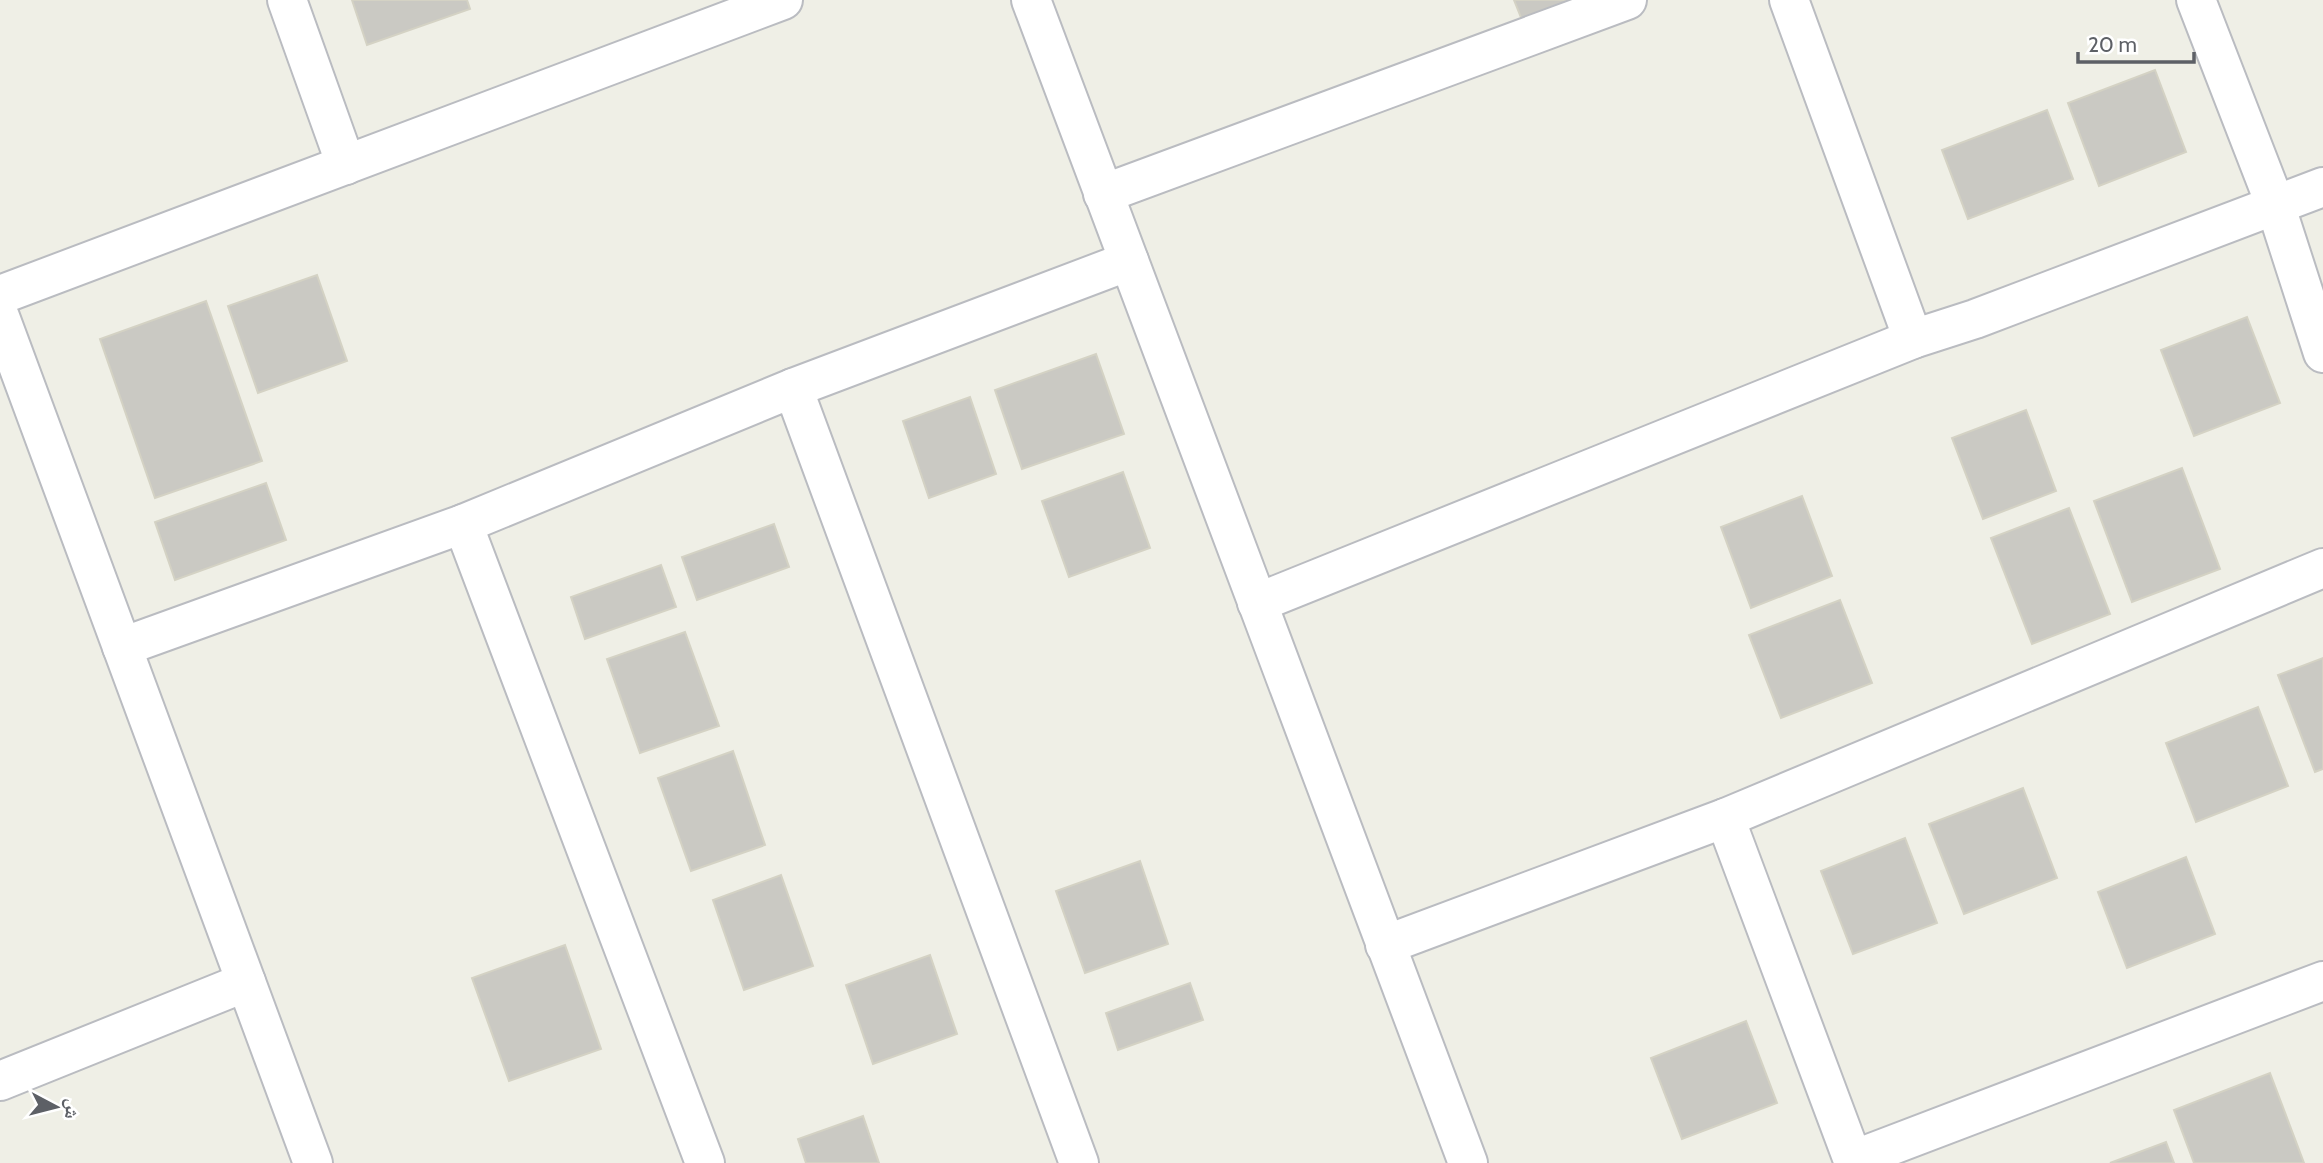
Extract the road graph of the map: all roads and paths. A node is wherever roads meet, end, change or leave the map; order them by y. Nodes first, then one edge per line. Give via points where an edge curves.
1 (287, 0) edge
2 (783, 0) edge
3 (1031, 0) edge
4 (1627, 0) edge
5 (1789, 0) edge
6 (2196, 0) edge
7 (346, 165) junction
8 (2323, 187) edge
9 (1104, 194) junction
10 (2275, 204) junction
11 (1129, 261) junction
12 (0, 295) edge
13 (0, 317) edge
14 (1913, 339) junction
15 (2323, 353) edge
16 (793, 388) junction
17 (463, 524) junction
18 (2323, 568) edge
19 (1257, 603) junction
20 (122, 647) junction
21 (1725, 818) junction
22 (1385, 945) junction
23 (2323, 981) edge
24 (246, 982) junction
25 (0, 1081) edge
26 (1854, 1161) edge
27 (313, 1163) edge
28 (705, 1163) edge
29 (1079, 1163) edge
30 (1468, 1163) edge

1 - 7 street
2 - 7 street
3 - 9 street
4 - 9 street
5 - 14 street
6 - 10 street
7 - 12 street
8 - 10 street
9 - 11 street
10 - 14 street
10 - 15 street
11 - 16 street
11 - 19 street
13 - 20 street
14 - 19 street
16 - 17 street
16 - 29 street
17 - 20 street
17 - 28 street
18 - 21 street
19 - 22 street
20 - 24 street
21 - 22 street
21 - 26 street
22 - 30 street
23 - 26 street
24 - 25 street
24 - 27 street

